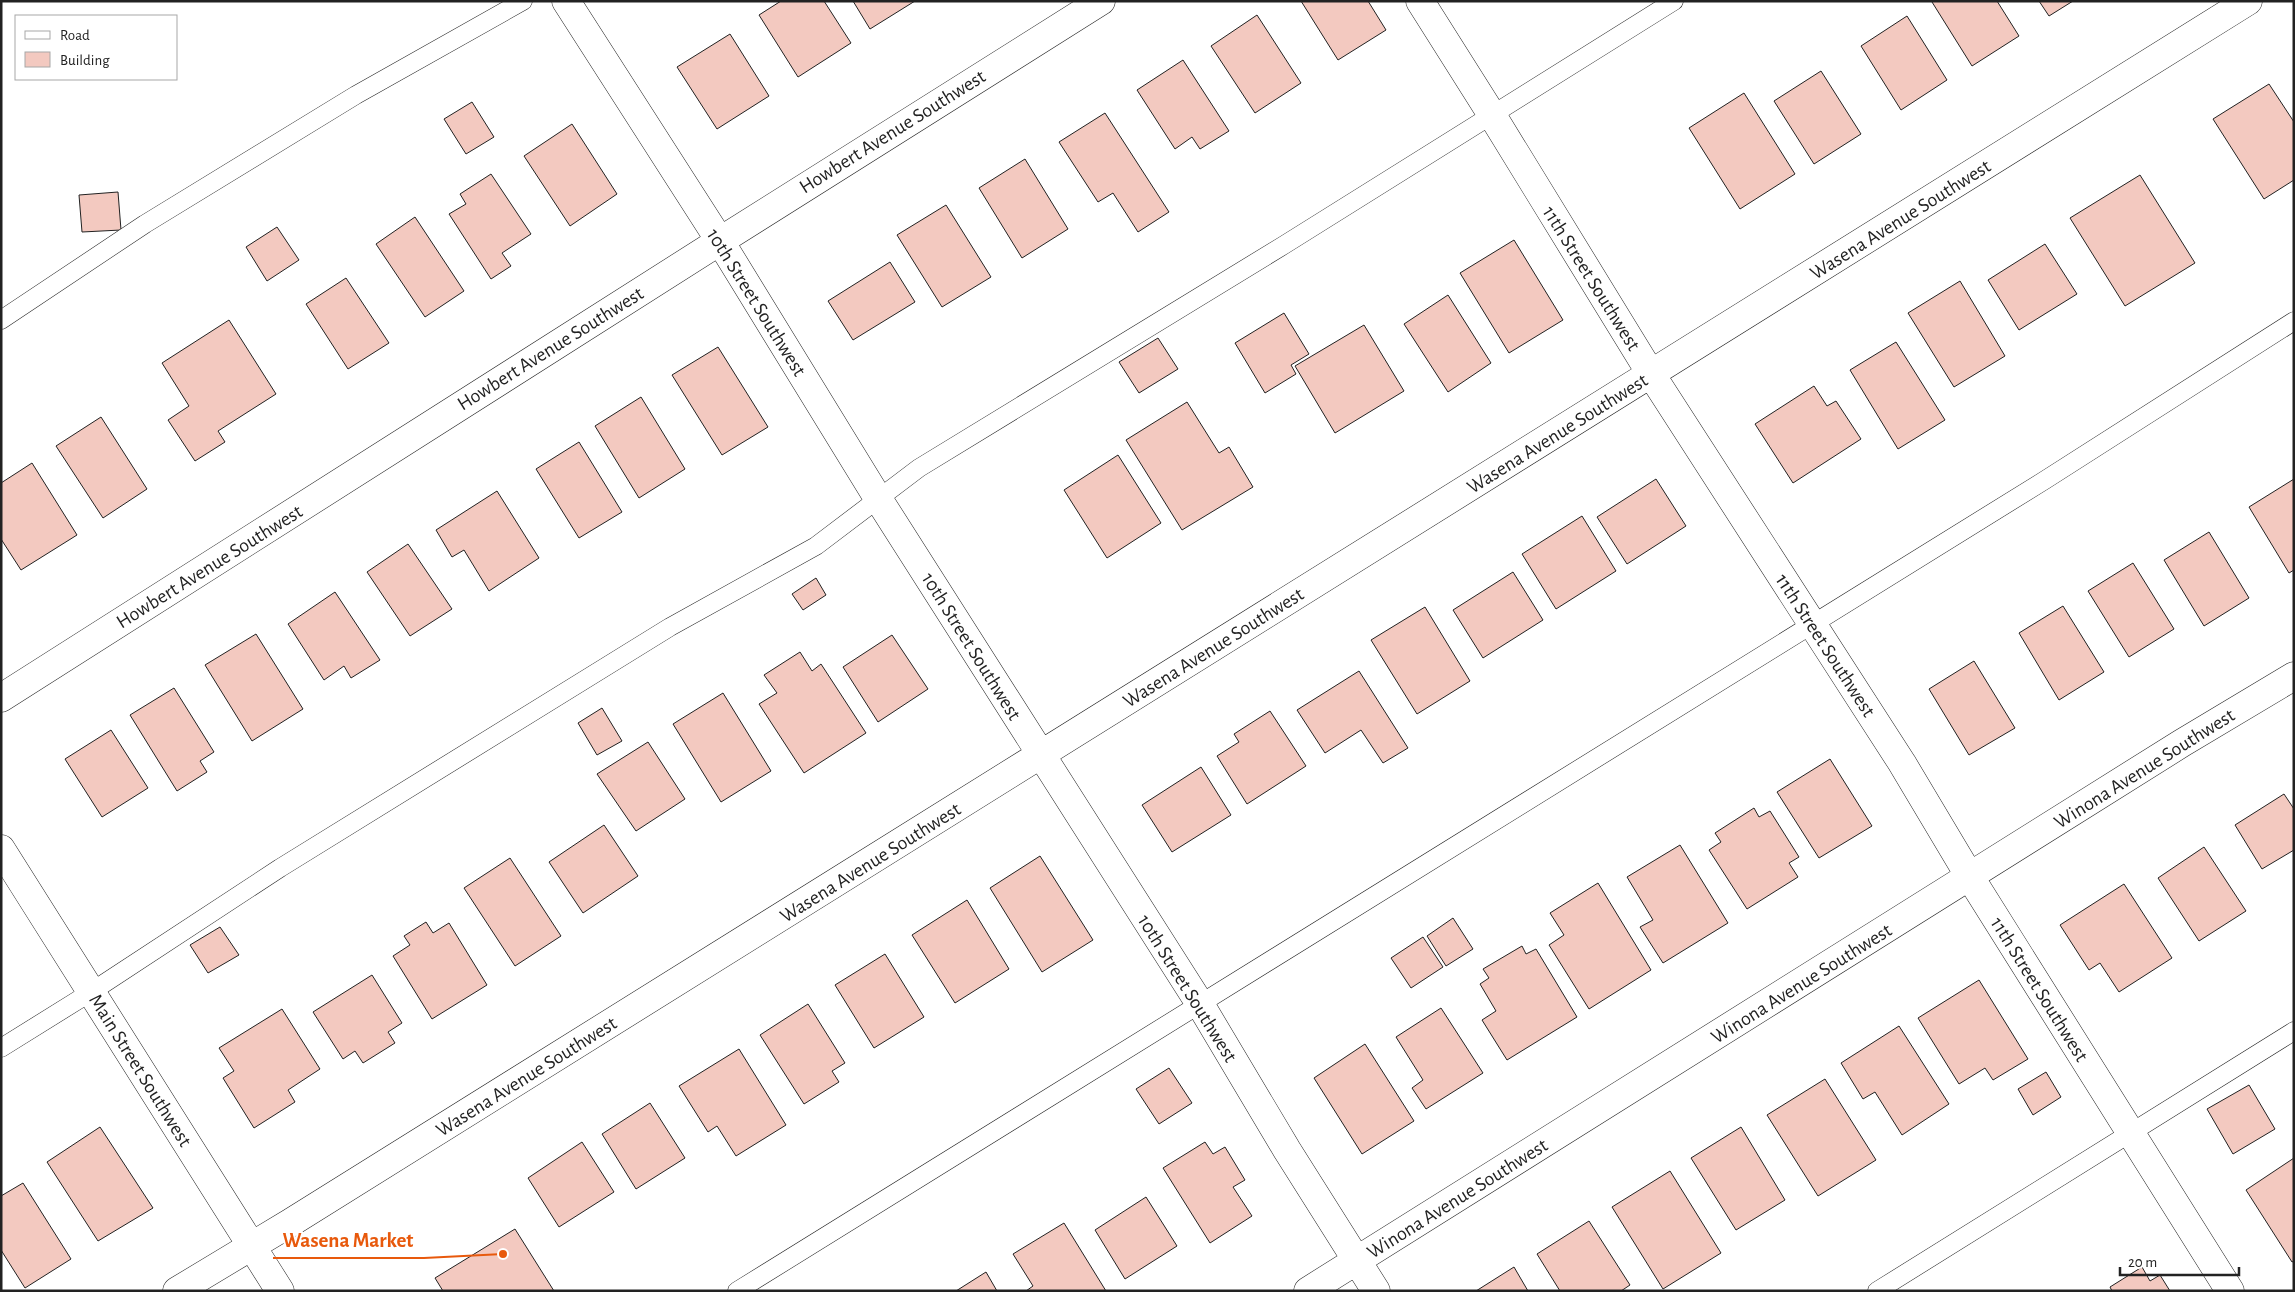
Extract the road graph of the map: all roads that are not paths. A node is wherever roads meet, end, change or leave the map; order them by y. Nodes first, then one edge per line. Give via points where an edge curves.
1 (523, 1) edge
2 (566, 1) edge
3 (1101, 1) edge
4 (1420, 1) edge
5 (1674, 1) edge
6 (2248, 1) edge
7 (1492, 115) junction
8 (720, 241) junction
9 (1, 320) edge
10 (2294, 321) edge
11 (1651, 374) junction
12 (879, 500) junction
13 (1813, 624) junction
14 (2294, 676) edge
15 (1, 698) edge
16 (1041, 755) junction
17 (1, 850) edge
18 (1970, 877) junction
19 (92, 992) junction
20 (1200, 1004) junction
21 (2294, 1031) edge
22 (1, 1048) edge
23 (2130, 1133) junction
24 (251, 1245) junction
25 (1357, 1260) junction
26 (177, 1291) edge
27 (280, 1291) edge
28 (737, 1291) edge
29 (1308, 1291) edge
30 (1376, 1291) edge
31 (1877, 1291) edge
32 (2230, 1291) edge

1 - 9 lane via 339,105 145,224
2 - 8 street, 10th Street Southwest
3 - 8 street, Howbert Avenue Southwest
4 - 7 street, 11th Street Southwest
5 - 7 lane
6 - 11 street, Wasena Avenue Southwest
7 - 11 street, 11th Street Southwest
7 - 12 lane via 919,468
8 - 12 street, 10th Street Southwest
8 - 15 street, Howbert Avenue Southwest
10 - 13 lane
11 - 13 street, 11th Street Southwest
11 - 16 street, Wasena Avenue Southwest
12 - 16 street, 10th Street Southwest
12 - 19 lane via 816,546 662,632 280,868
13 - 18 street, 11th Street Southwest
13 - 20 lane
14 - 18 street, Winona Avenue Southwest
16 - 20 street, 10th Street Southwest
16 - 24 street, Wasena Avenue Southwest
17 - 19 street, Main Street Southwest
18 - 23 street, 11th Street Southwest
18 - 25 street, Winona Avenue Southwest
19 - 22 lane
19 - 24 street, Main Street Southwest
20 - 25 street, 10th Street Southwest
20 - 28 lane
21 - 23 lane
23 - 31 lane
23 - 32 street, 11th Street Southwest
24 - 26 street, Wasena Avenue Southwest
24 - 27 street, Main Street Southwest
25 - 29 street, Winona Avenue Southwest
25 - 30 street, 10th Street Southwest

